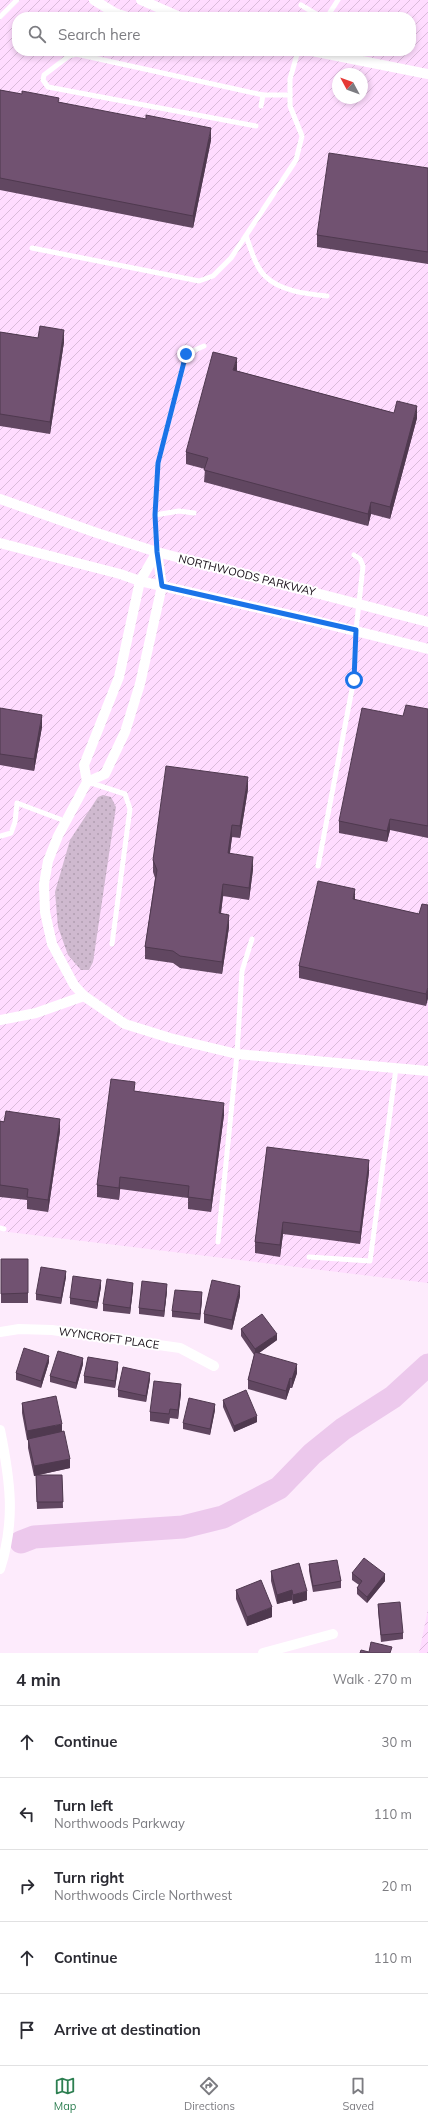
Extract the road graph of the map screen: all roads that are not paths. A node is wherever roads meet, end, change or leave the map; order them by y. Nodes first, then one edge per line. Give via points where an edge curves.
1 (17, 0) edge
2 (94, 0) edge
3 (141, 0) edge
4 (338, 0) edge
5 (301, 5) dead end
6 (113, 12) edge
7 (172, 12) edge
8 (313, 12) edge
9 (330, 12) edge
10 (0, 16) edge
11 (69, 56) edge
12 (85, 56) edge
13 (297, 56) edge
14 (339, 56) edge
15 (428, 74) edge
16 (264, 95) junction
17 (290, 95) junction
18 (261, 106) dead end
19 (256, 126) dead end
20 (246, 236) junction
21 (32, 248) dead end
22 (326, 296) dead end
23 (204, 346) dead end
24 (0, 499) edge
25 (194, 513) dead end
26 (155, 515) junction
27 (0, 543) edge
28 (157, 552) junction
29 (354, 555) dead end
30 (140, 581) junction
31 (162, 586) junction
32 (358, 604) junction
33 (428, 622) edge
34 (356, 630) junction
35 (428, 649) edge
36 (86, 782) junction
37 (65, 821) junction
38 (1, 836) edge
39 (318, 866) dead end
40 (252, 939) dead end
41 (112, 944) dead end
42 (84, 996) junction
43 (0, 1020) edge
44 (237, 1054) junction
45 (396, 1068) junction
46 (428, 1071) edge
47 (218, 1242) dead end
48 (309, 1257) dead end
49 (0, 1332) edge
50 (214, 1366) dead end
51 (0, 1430) edge
52 (0, 1569) edge
53 (333, 1634) dead end
54 (283, 1650) edge
55 (263, 1653) edge

1 - 10 lane
2 - 6 street
3 - 7 street
4 - 9 lane
5 - 8 lane
11 - 19 lane via 44,75 43,80 48,87
12 - 16 lane
13 - 17 lane via 290,79
14 - 15 street
16 - 17 lane
16 - 18 lane
17 - 20 lane via 290,106 302,136 296,160
20 - 21 lane via 231,258 213,276 199,281
20 - 22 lane via 256,262 265,276 277,284 299,292
23 - 26 lane via 186,354 158,463
24 - 28 street, NORTHWOODS PARKWAY
25 - 26 lane via 179,511
26 - 28 lane
27 - 30 street
28 - 30 street
28 - 31 street
28 - 32 street, NORTHWOODS PARKWAY
29 - 32 lane via 360,559 363,566
30 - 31 street
30 - 36 street via 119,677 84,765
31 - 34 street
31 - 36 street via 140,684 125,732 105,774
32 - 33 street, NORTHWOODS PARKWAY
32 - 34 lane
34 - 35 street
34 - 39 lane via 354,680
36 - 37 street
36 - 41 lane via 125,794 130,808
37 - 38 lane via 16,803 15,822 10,834
37 - 42 street via 48,861 44,884 45,912 52,944 74,985
40 - 44 lane via 242,971
42 - 43 street via 36,1013
42 - 44 street via 125,1024
44 - 45 street
44 - 47 lane
45 - 46 street
45 - 48 lane via 370,1261
49 - 50 street, WYNCROFT PLACE via 19,1329 52,1330 180,1348
51 - 52 street via 10,1482 10,1507 6,1551
53 - 54 street
54 - 55 street

